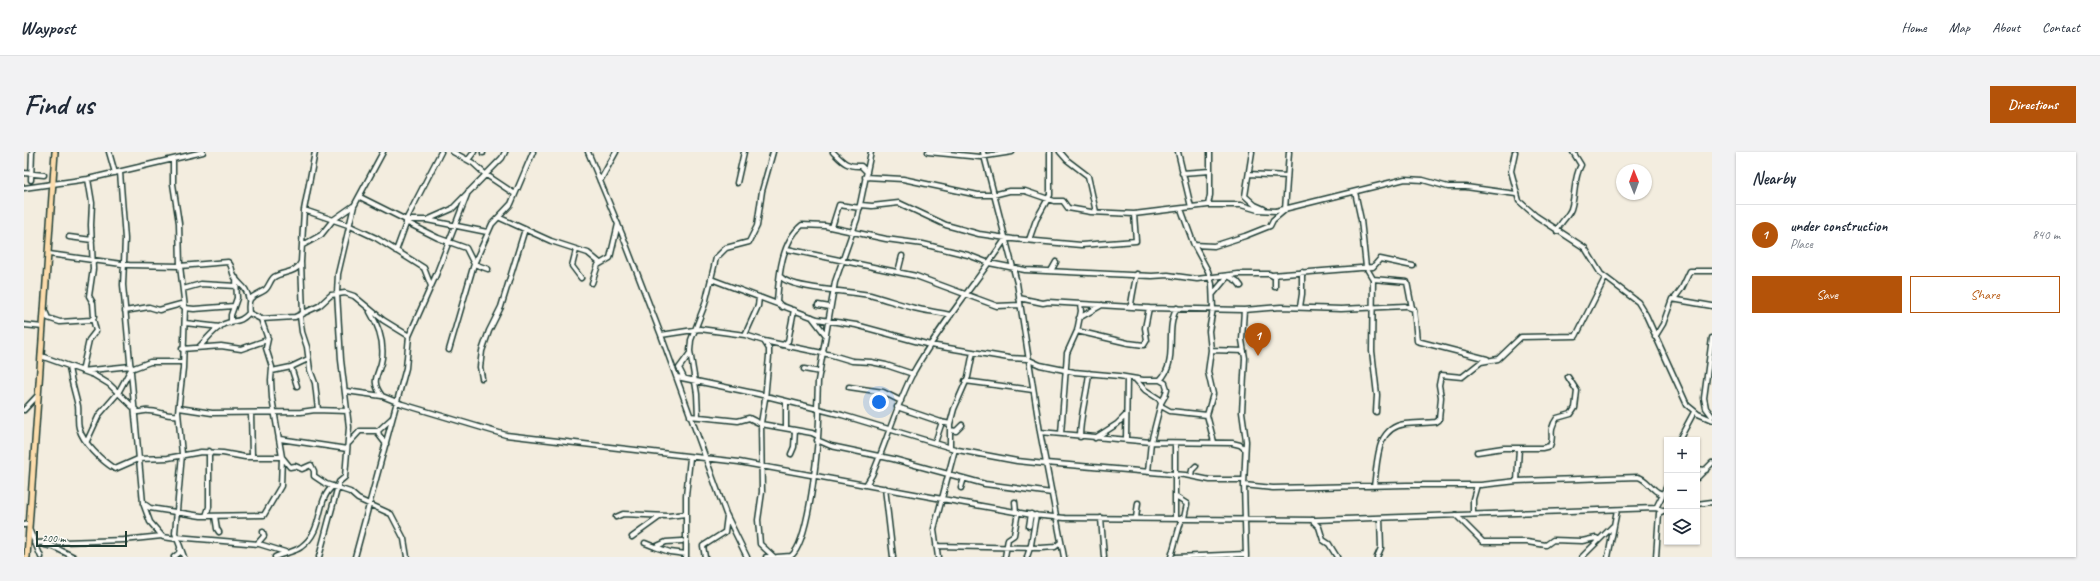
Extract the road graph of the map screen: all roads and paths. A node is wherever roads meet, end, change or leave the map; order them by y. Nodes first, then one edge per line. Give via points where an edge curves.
1 (32, 152) edge
2 (55, 152) edge
3 (109, 152) edge
4 (203, 152) edge
5 (315, 152) edge
6 (383, 152) edge
7 (441, 152) edge
8 (453, 152) edge
9 (474, 152) edge
10 (505, 152) edge
11 (532, 152) edge
12 (588, 152) edge
13 (616, 152) edge
14 (744, 152) edge
15 (772, 152) edge
16 (832, 152) edge
17 (870, 152) edge
18 (928, 152) edge
19 (1012, 152) edge
20 (1050, 152) edge
21 (1060, 152) edge
22 (1178, 152) edge
23 (1210, 152) edge
24 (1252, 152) edge
25 (1289, 152) edge
26 (1514, 152) edge
27 (1573, 152) edge
28 (983, 154) edge
29 (173, 160) junction
30 (468, 160) junction
31 (1210, 171) junction
32 (117, 172) junction
33 (867, 172) junction
34 (24, 173) edge
35 (31, 173) junction
36 (1182, 173) junction
37 (485, 174) junction
38 (1249, 174) junction
39 (44, 175) dead end
40 (1287, 176) junction
41 (866, 177) junction
42 (88, 179) junction
43 (31, 180) dead end
44 (600, 181) junction
45 (737, 183) dead end
46 (53, 184) junction
47 (24, 188) edge
48 (468, 192) junction
49 (1355, 192) junction
50 (515, 194) junction
51 (1516, 194) junction
52 (994, 195) junction
53 (360, 197) junction
54 (1048, 199) junction
55 (1208, 205) junction
56 (354, 206) junction
57 (860, 206) junction
58 (1191, 207) junction
59 (1181, 209) junction
60 (304, 210) junction
61 (1285, 210) junction
62 (1096, 212) junction
63 (1134, 214) junction
64 (500, 218) junction
65 (333, 220) junction
66 (427, 220) junction
67 (406, 221) junction
68 (618, 223) junction
69 (348, 225) junction
70 (455, 225) junction
71 (832, 227) junction
72 (525, 229) junction
73 (1557, 231) junction
74 (487, 232) junction
75 (852, 232) junction
76 (70, 237) dead end
77 (1006, 238) junction
78 (92, 240) junction
79 (1029, 240) junction
80 (449, 242) junction
81 (303, 245) junction
82 (1194, 246) junction
83 (787, 249) junction
84 (576, 250) junction
85 (396, 251) junction
86 (49, 254) junction
87 (902, 256) dead end
88 (93, 259) junction
89 (843, 261) junction
90 (301, 262) junction
91 (1056, 262) dead end
92 (600, 263) junction
93 (989, 263) junction
94 (124, 264) junction
95 (474, 264) junction
96 (180, 266) junction
97 (1413, 266) dead end
98 (1366, 267) junction
99 (1013, 268) junction
100 (488, 269) dead end
101 (1051, 271) junction
102 (1712, 271) edge
103 (898, 272) junction
104 (1302, 272) junction
105 (1137, 274) junction
106 (1272, 275) junction
107 (1228, 276) junction
108 (781, 277) junction
109 (236, 278) junction
110 (581, 278) dead end
111 (1211, 278) junction
112 (1605, 278) junction
113 (711, 279) junction
114 (1373, 279) junction
115 (592, 283) dead end
116 (236, 286) junction
117 (431, 286) junction
118 (1241, 286) dead end
119 (1275, 287) dead end
120 (183, 289) junction
121 (833, 290) junction
122 (337, 293) junction
123 (966, 294) junction
124 (1213, 294) junction
125 (759, 297) junction
126 (1019, 298) junction
127 (1674, 299) junction
128 (249, 300) junction
129 (1080, 304) junction
130 (818, 305) dead end
131 (1020, 305) junction
132 (1102, 305) junction
133 (234, 306) junction
134 (1131, 306) junction
135 (1712, 306) edge
136 (782, 307) junction
137 (830, 307) junction
138 (1300, 307) junction
139 (1409, 307) junction
140 (185, 308) junction
141 (1148, 308) junction
142 (1177, 308) junction
143 (1374, 308) junction
144 (44, 309) junction
145 (369, 309) junction
146 (1212, 309) junction
147 (794, 310) junction
148 (1244, 310) junction
149 (125, 311) junction
150 (249, 313) junction
151 (301, 315) junction
152 (950, 315) junction
153 (812, 317) junction
154 (1079, 318) junction
155 (94, 319) junction
156 (261, 319) junction
157 (827, 320) junction
158 (231, 322) junction
159 (184, 323) junction
160 (24, 325) edge
161 (43, 327) junction
162 (220, 327) junction
163 (696, 330) junction
164 (1077, 331) junction
165 (825, 334) junction
166 (661, 335) junction
167 (745, 335) junction
168 (409, 336) junction
169 (1655, 336) junction
170 (1712, 338) edge
171 (267, 340) junction
172 (764, 341) junction
173 (777, 344) junction
174 (783, 345) junction
175 (930, 345) junction
176 (200, 347) junction
177 (182, 349) junction
178 (769, 349) junction
179 (448, 350) dead end
180 (1211, 350) junction
181 (1244, 351) junction
182 (973, 352) junction
183 (690, 353) junction
184 (822, 354) junction
185 (41, 356) junction
186 (308, 359) junction
187 (1029, 361) junction
188 (1495, 361) junction
189 (182, 362) junction
190 (68, 367) junction
191 (131, 367) junction
192 (291, 368) junction
193 (804, 369) dead end
194 (1066, 370) junction
195 (82, 371) junction
196 (272, 371) junction
197 (820, 372) junction
198 (1089, 373) junction
199 (913, 374) junction
200 (677, 377) junction
201 (1568, 377) dead end
202 (482, 378) dead end
203 (1128, 378) junction
204 (1135, 379) junction
205 (686, 380) junction
206 (1160, 380) junction
207 (695, 381) junction
208 (965, 381) junction
209 (297, 386) dead end
210 (375, 387) junction
211 (849, 387) dead end
212 (1033, 390) junction
213 (346, 391) junction
214 (118, 393) junction
215 (371, 394) junction
216 (38, 395) junction
217 (382, 396) junction
218 (766, 396) junction
219 (786, 401) junction
220 (901, 401) junction
221 (398, 402) junction
222 (1161, 404) junction
223 (898, 407) junction
224 (179, 408) junction
225 (818, 409) junction
226 (24, 410) edge
227 (135, 410) junction
228 (318, 410) junction
229 (348, 411) junction
230 (274, 412) junction
231 (1376, 412) dead end
232 (1694, 412) junction
233 (251, 413) junction
234 (1207, 414) junction
235 (1126, 415) junction
236 (178, 416) junction
237 (690, 416) junction
238 (1712, 416) edge
239 (698, 417) junction
240 (392, 419) junction
241 (1712, 420) edge
242 (942, 422) junction
243 (761, 424) junction
244 (950, 424) junction
245 (962, 425) dead end
246 (786, 428) junction
247 (889, 429) junction
248 (795, 430) junction
249 (950, 430) junction
250 (378, 431) junction
251 (1040, 432) junction
252 (1684, 432) junction
253 (1061, 434) junction
254 (1080, 437) junction
255 (1681, 437) edge
256 (1685, 437) edge
257 (818, 438) junction
258 (1094, 438) junction
259 (280, 439) junction
260 (1126, 439) junction
261 (87, 441) junction
262 (1151, 442) junction
263 (1214, 442) junction
264 (348, 443) junction
265 (935, 443) junction
266 (1175, 443) junction
267 (386, 444) junction
268 (952, 448) junction
269 (1519, 448) junction
270 (347, 449) junction
271 (1245, 449) junction
272 (209, 452) junction
273 (1477, 452) dead end
274 (182, 454) junction
275 (791, 454) dead end
276 (252, 457) junction
277 (282, 457) junction
278 (879, 457) junction
279 (690, 458) junction
280 (138, 459) junction
281 (705, 459) junction
282 (1712, 463) edge
283 (1046, 464) junction
284 (762, 466) junction
285 (1196, 466) dead end
286 (1700, 469) edge
287 (1706, 470) junction
288 (1148, 472) junction
289 (948, 473) junction
290 (814, 475) junction
291 (1176, 475) junction
292 (1700, 475) edge
293 (1191, 476) junction
294 (964, 478) junction
295 (1244, 480) junction
296 (1517, 481) junction
297 (866, 485) junction
298 (1244, 485) junction
299 (1477, 485) junction
300 (1374, 486) junction
301 (335, 487) junction
302 (885, 488) junction
303 (961, 488) dead end
304 (1052, 493) junction
305 (1664, 494) edge
306 (1176, 496) junction
307 (1664, 496) edge
308 (942, 499) junction
309 (1015, 502) dead end
310 (1712, 502) edge
311 (143, 503) junction
312 (370, 503) junction
313 (1138, 503) dead end
314 (1700, 504) edge
315 (1656, 508) junction
316 (1617, 510) junction
317 (1662, 510) joint
318 (178, 512) junction
319 (1017, 512) junction
320 (686, 514) junction
321 (1031, 514) junction
322 (1473, 514) junction
323 (1036, 515) junction
324 (1456, 515) junction
325 (206, 516) junction
326 (215, 516) junction
327 (662, 516) junction
328 (727, 516) junction
329 (616, 517) dead end
330 (1057, 517) junction
331 (1101, 518) junction
332 (1136, 518) junction
333 (1175, 518) junction
334 (1183, 518) junction
335 (1380, 518) junction
336 (1246, 519) junction
337 (1312, 520) junction
338 (27, 526) edge
339 (1029, 526) dead end
340 (1613, 526) junction
341 (219, 532) dead end
342 (263, 532) dead end
343 (162, 536) junction
344 (632, 537) dead end
345 (177, 538) junction
346 (682, 540) dead end
347 (1599, 540) junction
348 (1061, 542) junction
349 (34, 543) junction
350 (645, 543) dead end
351 (257, 544) junction
352 (181, 546) junction
353 (936, 546) junction
354 (655, 547) junction
355 (1007, 548) junction
356 (1030, 548) junction
357 (285, 552) junction
358 (686, 555) edge
359 (1246, 555) edge
360 (184, 556) edge
361 (27, 557) edge
362 (41, 557) edge
363 (74, 557) edge
364 (174, 557) edge
365 (275, 557) edge
366 (319, 557) edge
367 (355, 557) edge
368 (407, 557) edge
369 (705, 557) edge
370 (747, 557) edge
371 (766, 557) edge
372 (775, 557) edge
373 (893, 557) edge
374 (938, 557) edge
375 (1005, 557) edge
376 (1026, 557) edge
377 (1064, 557) edge
378 (1104, 557) edge
379 (1171, 557) edge
380 (1176, 557) edge
381 (1337, 557) edge
382 (1377, 557) edge
383 (1582, 557) edge
384 (1608, 557) edge
385 (1656, 557) edge

1 - 35 street
2 - 46 main road
3 - 32 street
4 - 29 street
5 - 60 street
6 - 53 street
7 - 67 street
8 - 30 street
9 - 30 street
10 - 37 street
11 - 50 street
12 - 44 street
13 - 44 street
14 - 45 street
15 - 113 street via 756,230 746,244 730,247 718,256
16 - 33 street via 840,162 861,166
17 - 33 street
18 - 28 street via 966,157
19 - 28 street
20 - 54 street
21 - 62 street via 1088,176
22 - 36 street
23 - 31 street
24 - 38 street
25 - 40 street
26 - 51 street via 1511,171
27 - 73 street via 1581,165 1576,173 1570,212 1560,223
28 - 52 street
29 - 32 street
29 - 96 street
30 - 37 street
31 - 36 street
31 - 55 street
32 - 42 street
32 - 94 street
33 - 41 street
34 - 35 street
35 - 39 street
35 - 43 street
36 - 58 street
37 - 48 street
37 - 50 street
38 - 40 street
38 - 61 street via 1244,194 1246,198 1260,208
40 - 61 street
41 - 52 street via 903,179 968,193
41 - 57 street
42 - 46 street
42 - 78 street via 92,203
44 - 68 street
46 - 47 street
46 - 86 main road
48 - 66 street via 452,209
48 - 70 street
49 - 51 street via 1405,179 1423,180 1448,187
49 - 61 street via 1311,201
49 - 98 street
50 - 64 street
51 - 73 street via 1522,204
52 - 54 street via 1018,191
52 - 77 street
53 - 56 street
53 - 67 street
54 - 62 street via 1063,201 1068,208
54 - 79 street via 1036,220
55 - 58 street
55 - 61 street via 1246,205 1258,210
56 - 65 street
56 - 69 street
57 - 71 street via 838,205
57 - 75 street
57 - 77 street via 899,203 946,225
58 - 59 street
59 - 63 street
59 - 82 street
60 - 65 street
60 - 81 street
61 - 82 street via 1270,226 1245,236 1214,246
62 - 63 street
63 - 79 street via 1136,239 1133,242 1081,245
64 - 72 street
64 - 74 street
65 - 69 street
65 - 81 street via 321,235
66 - 67 street
66 - 70 street
67 - 80 street
67 - 85 street
68 - 92 street via 610,258
68 - 166 street
69 - 85 street
69 - 122 street via 338,274
70 - 74 street
70 - 80 street
71 - 75 street
71 - 83 street via 802,225 796,229
72 - 84 street via 551,242
72 - 202 street via 501,307 482,351
73 - 112 street via 1585,248
74 - 95 street
75 - 89 street
75 - 93 street via 923,244
76 - 78 street
77 - 79 street
77 - 93 street
77 - 99 street
78 - 88 street
80 - 95 street via 466,248
80 - 117 street
81 - 90 street
82 - 111 street
83 - 89 street
83 - 108 street via 781,264
84 - 92 street via 588,253
84 - 110 street via 572,266
85 - 117 street via 424,268
86 - 88 street
86 - 144 main road
87 - 103 street
88 - 94 street
88 - 155 street via 89,296 93,303
89 - 103 street
89 - 121 street
90 - 128 street via 296,269 274,277 265,290 256,292
90 - 151 street
91 - 101 street
92 - 115 street
93 - 99 street
93 - 123 street
94 - 96 street
94 - 149 street
95 - 100 street
95 - 179 street
96 - 109 street via 228,262 232,265
96 - 120 street
97 - 98 street via 1380,259 1373,267
98 - 104 street
98 - 114 street
99 - 101 street
99 - 126 street
101 - 105 street
102 - 127 street via 1690,271
103 - 123 street
104 - 106 street
104 - 138 street
105 - 111 street via 1168,275 1185,279
105 - 134 street
106 - 107 street
106 - 119 street via 1275,277
107 - 111 street
107 - 118 street
107 - 124 street
108 - 121 street via 787,282
108 - 136 street via 777,300
109 - 116 street
109 - 128 street via 245,288
111 - 124 street
112 - 169 street via 1638,302
112 - 188 street via 1576,336 1521,338
113 - 125 street
113 - 163 street
114 - 139 street via 1407,282
114 - 143 street
116 - 120 street via 208,283
116 - 133 street via 237,297
117 - 168 street
120 - 140 street
121 - 137 street
121 - 152 street via 871,296
122 - 145 street via 354,296
122 - 151 street
122 - 213 street via 341,360
123 - 131 street via 997,306
123 - 152 street
124 - 146 street
125 - 136 street
125 - 167 street via 758,306
126 - 129 street via 1043,303
126 - 131 street
127 - 135 street
127 - 169 street via 1671,300 1663,324
128 - 150 street
129 - 132 street
129 - 154 street
130 - 137 street
131 - 187 street
132 - 134 street
132 - 154 street
133 - 140 street
133 - 158 street
134 - 141 street
136 - 147 street
137 - 157 street
138 - 143 street
138 - 148 street
139 - 143 street via 1393,305
139 - 188 street via 1416,323 1417,341
140 - 149 street via 181,304 159,310 149,307
140 - 159 street
141 - 142 street
141 - 164 street via 1145,328 1147,340 1144,345
142 - 146 street
142 - 206 street via 1170,335 1170,365
143 - 231 street via 1372,351 1377,395
144 - 155 street via 48,318 60,322
144 - 161 main road
145 - 168 street
145 - 210 street via 378,326 382,354
146 - 148 street
146 - 180 street via 1209,331
147 - 153 street
147 - 174 street via 788,341
148 - 181 street
149 - 191 street
150 - 156 street
150 - 158 street via 241,321
151 - 156 street
151 - 186 street
152 - 175 street
153 - 157 street
153 - 165 street
154 - 164 street
155 - 195 street via 96,331 89,340
156 - 171 street
157 - 165 street
157 - 175 street
158 - 162 street
159 - 162 street
159 - 177 street
160 - 161 street
161 - 185 main road
162 - 176 street via 203,341
163 - 166 street
163 - 167 street
163 - 183 street via 691,340
164 - 194 street via 1068,350
165 - 184 street
166 - 200 street
167 - 172 street
168 - 221 street via 406,368
169 - 232 street via 1681,396
170 - 238 street via 1704,398 1706,408
171 - 176 street via 241,349 221,346
171 - 196 street via 266,348
172 - 173 street
172 - 178 street
173 - 174 street
173 - 178 street
174 - 184 street
175 - 182 street
175 - 199 street
176 - 177 street
177 - 189 street
178 - 218 street
180 - 181 street
180 - 234 street via 1208,372 1213,394
181 - 271 street via 1242,412
182 - 187 street
182 - 208 street
183 - 205 street via 679,368 680,374
183 - 207 street
184 - 197 street
184 - 199 street via 852,361 875,362
185 - 190 street
185 - 216 main road
186 - 192 street
186 - 228 street via 315,383
187 - 194 street
187 - 212 street
188 - 300 street via 1480,362 1462,377 1444,374 1440,376 1440,420 1404,424 1387,431 1380,444
189 - 191 street via 150,362
189 - 224 street
190 - 195 street
190 - 261 street via 78,408 79,427
191 - 195 street
191 - 214 street
191 - 227 street
192 - 196 street
192 - 209 street
193 - 197 street
194 - 198 street
194 - 253 street
195 - 214 street via 109,384
196 - 230 street
197 - 225 street
198 - 203 street
198 - 254 street via 1088,392 1080,421
199 - 220 street
200 - 205 street
200 - 237 street
201 - 269 street via 1577,391 1575,408 1570,414 1557,418 1551,426 1551,444 1545,448
203 - 204 street
203 - 235 street
204 - 206 street
204 - 222 street via 1145,390 1159,399
205 - 207 street
206 - 222 street via 1165,383 1167,389
207 - 218 street
207 - 239 street
208 - 212 street
208 - 244 street
210 - 215 street
210 - 217 street
211 - 220 street via 883,392
212 - 251 street
213 - 215 street
213 - 229 street
214 - 227 street
214 - 261 street via 99,415
215 - 217 street
216 - 226 street
216 - 338 main road
217 - 221 street
218 - 219 street
218 - 243 street
219 - 225 street
219 - 246 street
220 - 223 street
221 - 240 street
221 - 279 street via 506,435
222 - 234 street via 1170,411
222 - 262 street
223 - 242 street
223 - 247 street
224 - 233 street via 188,408 197,413
224 - 236 street
225 - 247 street
225 - 257 street
227 - 236 street
227 - 280 street
228 - 229 street
228 - 230 street
229 - 264 street
230 - 233 street
230 - 259 street
232 - 241 street
232 - 252 street
233 - 276 street
234 - 263 street
235 - 258 street via 1117,424
235 - 260 street
236 - 274 street
237 - 239 street
237 - 281 street
239 - 243 street via 738,421 749,418
240 - 250 street
240 - 267 street
242 - 244 street
242 - 265 street
243 - 246 street
243 - 284 street
244 - 249 street
245 - 249 street via 956,431
246 - 248 street
247 - 265 street
247 - 278 street
248 - 257 street via 812,433
248 - 275 street
249 - 268 street
250 - 264 street via 360,431
250 - 267 street
251 - 253 street
251 - 283 street
252 - 255 street
252 - 256 street
253 - 254 street
254 - 258 street
257 - 278 street via 831,446
257 - 290 street
258 - 260 street
259 - 270 street
259 - 277 street
260 - 262 street
261 - 280 street via 106,463 117,470
262 - 266 street
262 - 288 street
263 - 266 street
263 - 271 street via 1232,443
264 - 270 street
265 - 268 street
266 - 291 street
267 - 312 street
268 - 283 street
268 - 289 street
269 - 273 street
269 - 296 street
270 - 301 street via 345,477
271 - 295 street
272 - 274 street
272 - 276 street
272 - 325 street via 210,507
274 - 280 street via 168,458
274 - 318 street
276 - 277 street
277 - 301 street via 291,467 302,469 311,465 314,476
277 - 326 street via 282,486 266,514
278 - 289 street
278 - 297 street
279 - 281 street
279 - 320 street
280 - 311 street
281 - 284 street
281 - 328 street
282 - 287 street
283 - 288 street
283 - 304 street
284 - 290 street
284 - 372 street via 759,542
285 - 293 street
286 - 287 street
287 - 292 street
288 - 291 street
289 - 294 street
289 - 308 street
290 - 297 street
290 - 372 street via 808,515 799,548 791,556
291 - 293 street
291 - 306 street
293 - 295 street via 1210,480
294 - 303 street
294 - 304 street via 996,486
295 - 298 street
296 - 299 street
296 - 305 street via 1640,477 1657,492
297 - 302 street
298 - 300 street via 1272,488
298 - 336 street
299 - 300 street
299 - 322 street via 1473,499
301 - 312 street
301 - 357 street via 326,492 318,526 312,536 301,547
301 - 366 street
302 - 308 street
302 - 373 street
304 - 330 street
306 - 333 street
306 - 334 street via 1187,504
307 - 315 street
308 - 319 street
308 - 353 street via 934,529
309 - 319 street
310 - 314 street
311 - 318 street via 149,508
311 - 343 street via 150,522
312 - 367 street
312 - 368 street via 393,516 404,539
313 - 332 street
315 - 316 street
315 - 317 street
316 - 322 street
316 - 340 street
317 - 385 street via 1659,515
318 - 325 street
318 - 345 street
319 - 321 street
319 - 355 street via 1014,533 1008,539
320 - 327 street
320 - 358 street
321 - 323 street
321 - 339 street
322 - 324 street
323 - 330 street
323 - 356 street
324 - 335 street
324 - 347 street via 1483,542 1526,542 1546,546 1553,540
325 - 326 street
326 - 341 street
327 - 329 street via 623,514
327 - 344 street
328 - 369 street via 725,532 703,546
328 - 370 street
330 - 331 street
330 - 348 street
331 - 332 street
331 - 378 street
332 - 333 street
333 - 334 street
334 - 336 street
334 - 379 street
335 - 337 street
335 - 382 street via 1381,548
336 - 337 street
336 - 359 street
337 - 381 street
338 - 349 street
338 - 361 main road
340 - 347 street
340 - 384 street
342 - 351 street via 264,536
343 - 345 street
343 - 349 street
345 - 351 street
345 - 352 street
346 - 354 street via 666,542
347 - 383 street
348 - 356 street via 1055,547
348 - 377 street
349 - 362 street
349 - 363 street via 54,546
350 - 354 street
351 - 357 street
352 - 360 street
352 - 364 street via 179,553
353 - 355 street
353 - 374 street
354 - 358 street
355 - 356 street
355 - 375 street
356 - 376 street
357 - 365 street
359 - 380 street
371 - 372 street

